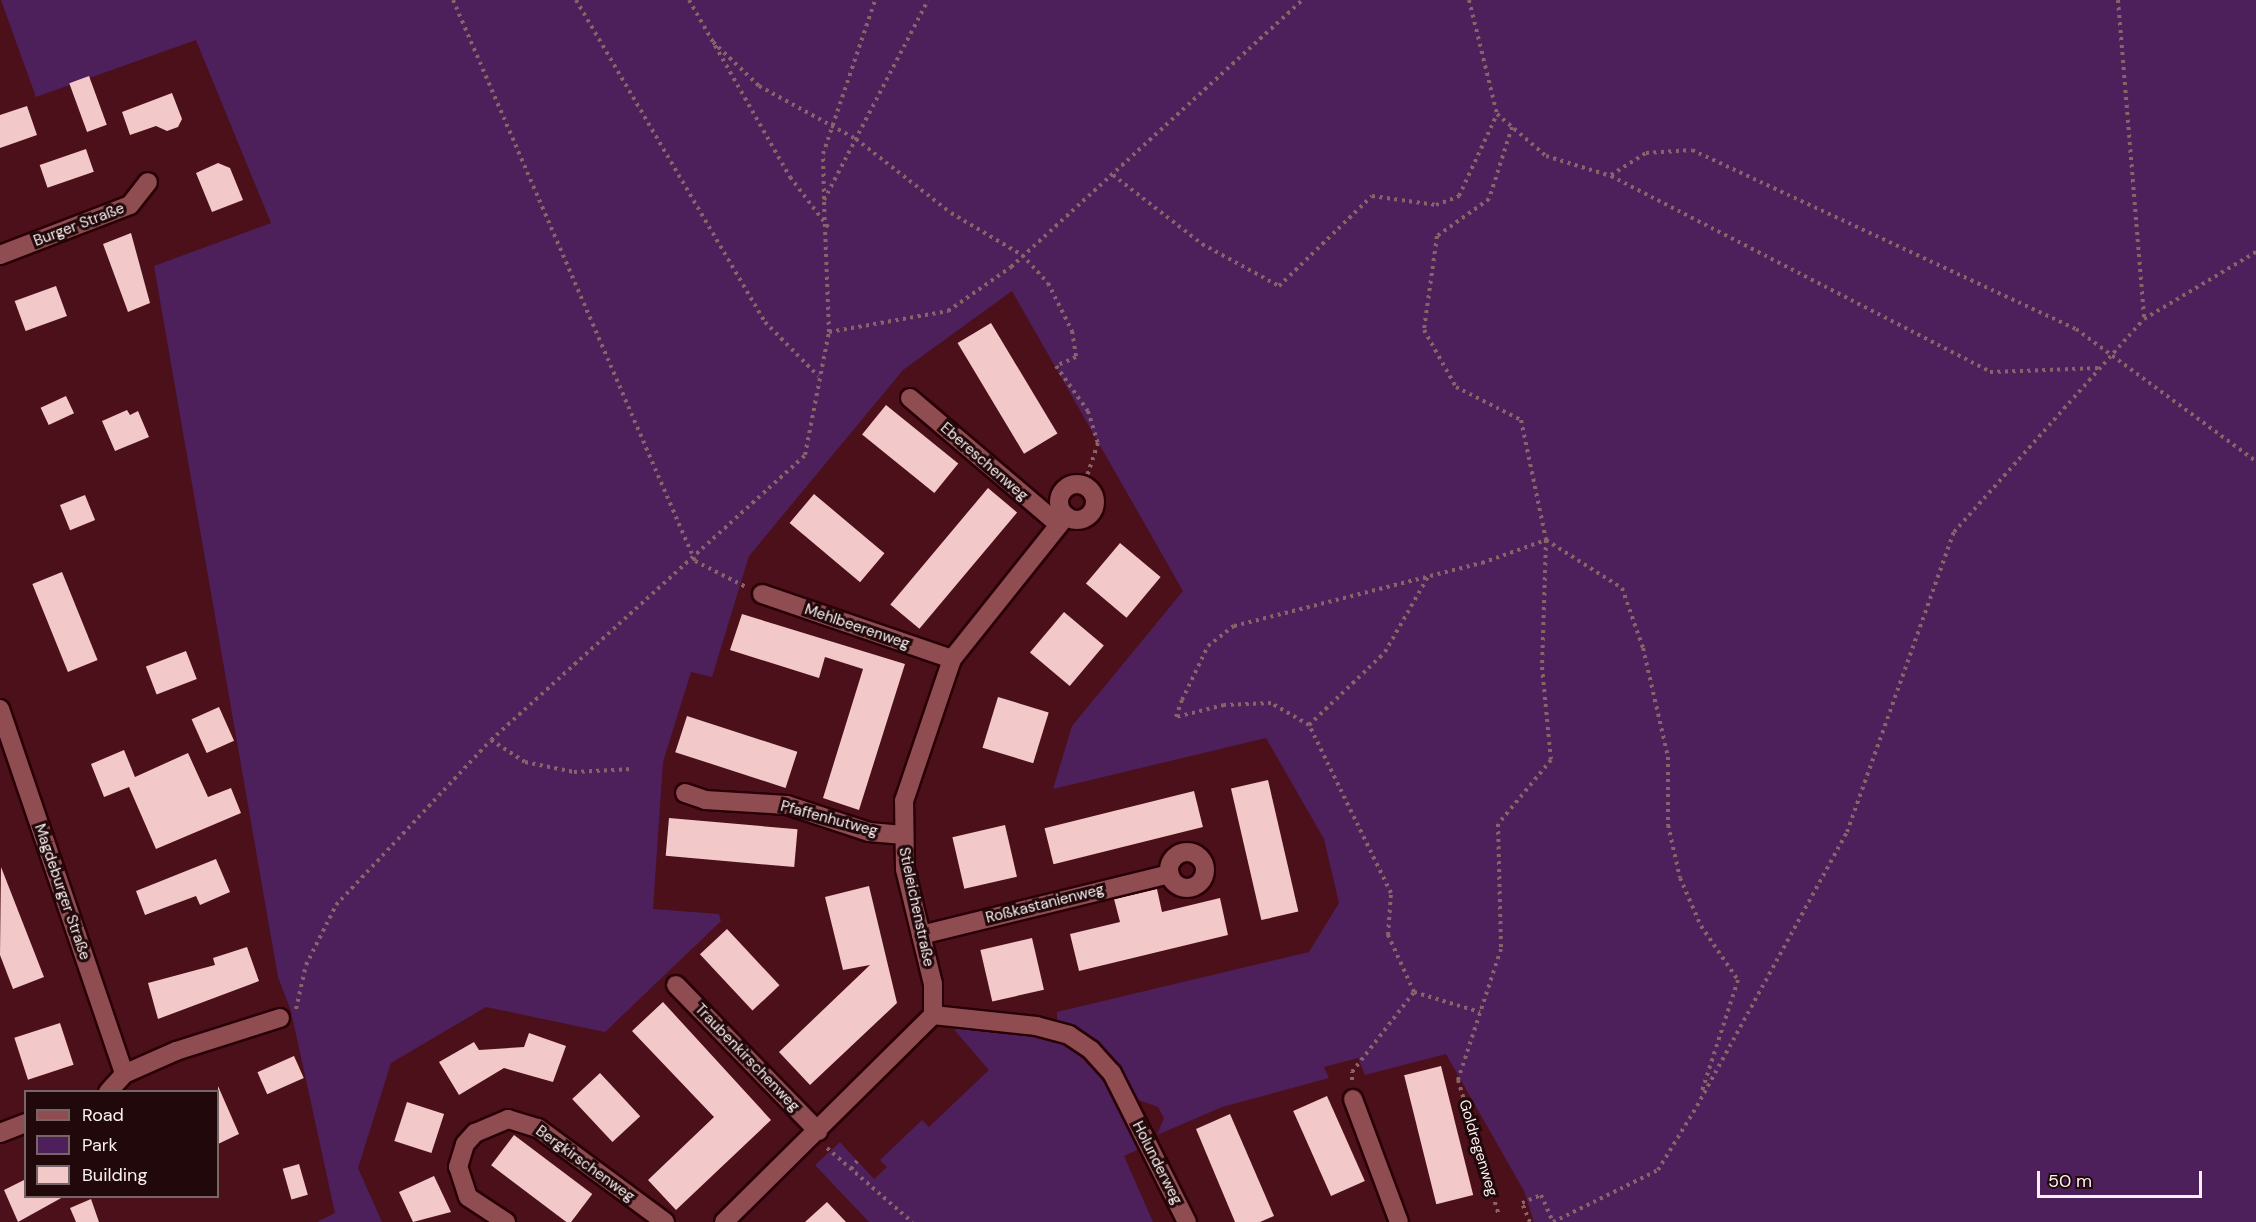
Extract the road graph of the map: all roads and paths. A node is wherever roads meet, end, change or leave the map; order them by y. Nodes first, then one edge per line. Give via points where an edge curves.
1 (453, 0) edge
2 (576, 0) edge
3 (689, 0) edge
4 (875, 0) edge
5 (928, 0) edge
6 (1302, 0) edge
7 (1469, 0) edge
8 (2118, 0) edge
9 (713, 42) junction
10 (1497, 114) junction
11 (833, 124) junction
12 (1512, 127) junction
13 (856, 139) junction
14 (1113, 175) junction
15 (1611, 176) junction
16 (148, 182) dead end
17 (824, 200) junction
18 (829, 228) junction
19 (2256, 252) edge
20 (0, 255) edge
21 (1022, 255) junction
22 (2144, 319) junction
23 (829, 332) junction
24 (2110, 358) junction
25 (2101, 368) junction
26 (818, 377) junction
27 (910, 398) dead end
28 (2256, 461) edge
29 (1084, 485) junction
30 (1062, 520) junction
31 (1546, 540) junction
32 (695, 561) junction
33 (1429, 575) junction
34 (762, 594) joint
35 (952, 659) junction
36 (0, 709) edge
37 (1309, 725) junction
38 (491, 740) junction
39 (633, 769) dead end
40 (685, 793) dead end
41 (901, 835) junction
42 (1170, 874) dead end
43 (921, 935) junction
44 (675, 985) dead end
45 (1414, 993) junction
46 (1480, 1012) junction
47 (933, 1015) junction
48 (280, 1018) joint
49 (124, 1074) junction
50 (110, 1090) edge
51 (1353, 1099) joint
52 (1697, 1106) junction
53 (24, 1124) edge
54 (0, 1133) edge
55 (815, 1134) junction
56 (857, 1161) dead end
57 (851, 1168) junction
58 (1499, 1216) dead end
59 (506, 1222) edge
60 (665, 1222) edge
61 (724, 1222) edge
62 (912, 1222) edge
63 (1187, 1222) edge
64 (1399, 1222) edge
65 (1530, 1222) edge
66 (1553, 1222) edge

1 - 32 path
2 - 26 path via 765,322
3 - 9 path
4 - 11 path
5 - 13 path
6 - 14 path
7 - 10 path
8 - 22 path
9 - 11 path via 759,86
9 - 18 path via 790,177
10 - 12 path
10 - 14 path via 1459,196 1436,205 1372,196 1279,286 1202,244
11 - 13 path
11 - 17 path via 823,154
12 - 15 path via 1546,156
12 - 31 path via 1488,199 1437,236 1424,330 1456,387 1521,420
13 - 17 path
13 - 21 path via 951,213
14 - 21 path
15 - 24 path via 1646,153 1692,150 2076,329
15 - 25 path via 1990,372
16 - 20 street, Burger Straße via 130,205
17 - 18 path
18 - 23 path
19 - 22 path
21 - 23 path via 948,311
21 - 29 path via 1048,283 1072,331 1076,357 1056,366 1088,411 1098,443
22 - 24 path
23 - 26 path
24 - 25 path
24 - 28 path
25 - 52 path via 1954,532 1847,832
26 - 32 path via 805,455
27 - 30 street, Ebereschenweg
29 - 30 street via 1071,485 1061,493
29 - 30 street via 1093,493 1093,511 1078,520
30 - 35 street, Stieleichenstraße
31 - 33 path
31 - 46 path via 1542,667 1551,760 1498,824 1501,949
31 - 52 path via 1622,588 1668,757 1668,825 1680,878 1701,926 1738,980
32 - 34 path
32 - 38 path
33 - 37 path via 1385,652
33 - 37 path via 1234,626 1208,646 1176,717 1224,705 1271,703
34 - 35 street, Mehlbeerenweg
35 - 41 street, Stieleichenstraße via 904,801
36 - 49 street, Magdeburger Straße
37 - 45 path via 1391,893 1388,935
38 - 39 path via 525,762 564,770
38 - 48 path via 336,905 306,965 299,1007
40 - 41 street, Pfaffenhutweg via 705,800 787,805 869,832
41 - 43 street, Stieleichenstraße
42 - 43 street, Roßkastanienweg
43 - 47 street, Stieleichenstraße via 933,984
44 - 55 street, Traubenkirschenweg
45 - 46 path
45 - 51 path via 1352,1072
46 - 58 path, Goldregenweg via 1458,1080
47 - 55 street
47 - 63 street, Holunderweg via 1069,1035 1112,1073
48 - 49 street via 227,1039 192,1044
49 - 50 street
51 - 64 street
52 - 66 path via 1658,1170
53 - 54 street
55 - 57 path
55 - 61 street
56 - 57 path
57 - 62 path
59 - 60 street, Bergkirschenweg via 468,1197 458,1167 465,1144 475,1133 508,1119 538,1128
65 - 66 path via 1522,1203 1541,1195

